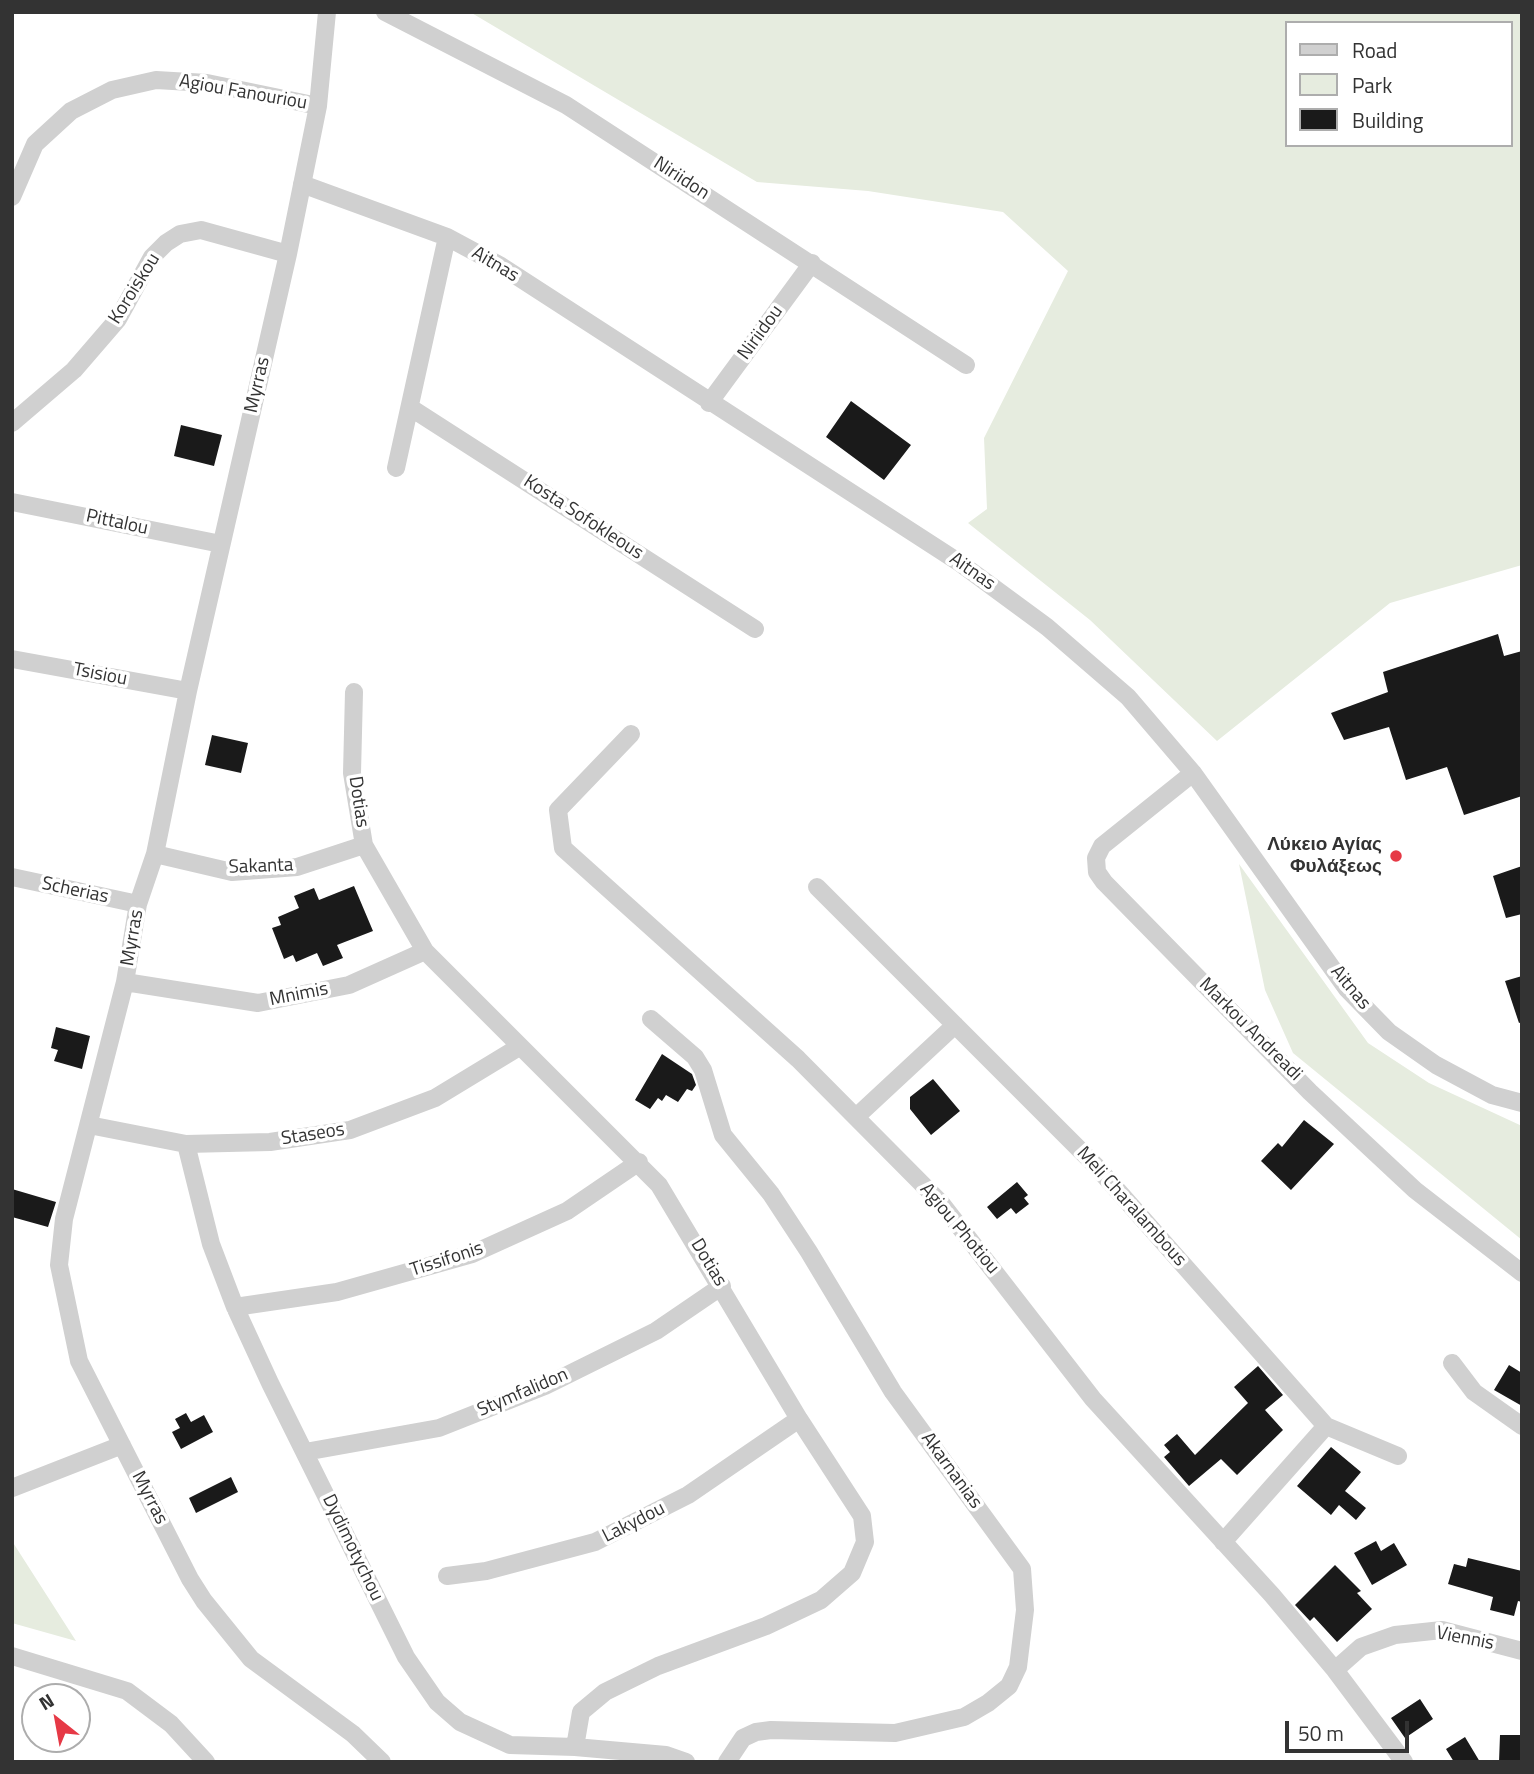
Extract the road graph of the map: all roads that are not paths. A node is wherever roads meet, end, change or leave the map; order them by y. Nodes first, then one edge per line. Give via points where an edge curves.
1 (327, 12) edge
2 (385, 12) edge
3 (318, 106) junction
4 (302, 184) junction
5 (12, 197) edge
6 (447, 237) junction
7 (288, 254) junction
8 (813, 263) junction
9 (966, 365) dead end
10 (709, 403) junction
11 (411, 408) junction
12 (12, 423) edge
13 (396, 468) dead end
14 (12, 502) edge
15 (221, 544) junction
16 (755, 629) dead end
17 (12, 659) edge
18 (188, 691) junction
19 (354, 692) dead end
20 (631, 734) dead end
21 (1193, 772) junction
22 (364, 845) junction
23 (155, 854) junction
24 (12, 877) edge
25 (817, 887) dead end
26 (138, 904) junction
27 (425, 951) junction
28 (125, 982) junction
29 (651, 1018) dead end
30 (955, 1025) junction
31 (519, 1047) junction
32 (1522, 1103) edge
33 (856, 1117) junction
34 (89, 1125) junction
35 (186, 1144) junction
36 (639, 1162) junction
37 (1522, 1273) edge
38 (722, 1286) junction
39 (235, 1307) junction
40 (1452, 1363) dead end
41 (800, 1419) junction
42 (1326, 1426) junction
43 (1522, 1426) edge
44 (122, 1445) junction
45 (305, 1452) junction
46 (1398, 1456) dead end
47 (12, 1488) edge
48 (1223, 1542) junction
49 (447, 1576) dead end
50 (1522, 1651) edge
51 (12, 1656) edge
52 (1335, 1670) junction
53 (575, 1747) junction
54 (206, 1762) edge
55 (382, 1762) edge
56 (686, 1762) edge
57 (727, 1762) edge
58 (1404, 1762) edge

1 - 3 street, Myrras
2 - 8 street, Niriidon via 566,104
3 - 4 street, Myrras
3 - 5 street, Agiou Fanouriou via 207,83 156,80 113,90 71,111 35,144
4 - 6 street, Aitnas
4 - 7 street, Myrras
6 - 10 street, Aitnas via 501,266
6 - 11 street
7 - 12 street, Koroiskou via 201,230 180,234 152,257 118,319 74,370
7 - 15 street, Myrras
8 - 9 street, Niriidon
8 - 10 street, Niriidou
10 - 21 street, Aitnas via 960,563 1048,627 1128,697
11 - 13 street
11 - 16 street, Kosta Sofokleous
14 - 15 street, Pittalou
15 - 18 street, Myrras
17 - 18 street, Tsisiou
18 - 23 street, Myrras
19 - 22 street, Dotias via 352,773
20 - 33 street, Agiou Photiou via 558,810 563,848
21 - 32 street, Aitnas via 1347,989 1389,1032 1436,1065 1492,1095
21 - 37 street, Markou Andreadi via 1102,846 1096,858 1097,872 1310,1092 1415,1191
22 - 23 street, Sakanta via 297,867 232,872
22 - 27 street, Dotias
23 - 26 street, Myrras
24 - 26 street, Scherias
25 - 30 street, Meli Charalambous
26 - 28 street, Myrras
27 - 28 street, Mnimis via 349,985 258,1003
27 - 31 street, Dotias
28 - 34 street, Myrras
29 - 57 street, Akarnanias via 695,1056 723,1135 771,1194 893,1392 1022,1569 1025,1610 1018,1667 1009,1686 988,1703 964,1717 895,1733 755,1732 743,1738
30 - 33 street
30 - 42 street, Meli Charalambous via 1095,1165
31 - 35 street, Staseos via 435,1098 350,1130 270,1142
31 - 36 street, Dotias
33 - 48 street, Agiou Photiou via 941,1203 1093,1399
34 - 35 street, Staseos
34 - 44 street, Myrras via 64,1219 59,1265 79,1361
35 - 39 street, Dydimotychou via 211,1244
36 - 38 street, Dotias via 659,1185
36 - 39 street, Tissifonis via 567,1211 472,1254 337,1292
38 - 41 street, Dotias
38 - 45 street, Stymfalidon via 656,1331 533,1391 439,1428
39 - 45 street, Dydimotychou
40 - 43 street via 1474,1392
41 - 49 street, Lakydou via 688,1495 595,1542 486,1571
41 - 53 street, Dotias via 862,1516 865,1542 852,1573 821,1600 766,1626 657,1666 605,1692 581,1712
42 - 46 street
42 - 48 street
44 - 47 street
44 - 55 street, Myrras via 190,1579 219,1623 251,1659 353,1734
45 - 53 street, Dydimotychou via 406,1657 437,1702 460,1722 510,1745
48 - 52 street, Agiou Photiou
50 - 52 street, Viennis via 1442,1630 1395,1635 1361,1647
51 - 54 street via 127,1691 171,1724
52 - 58 street, Agiou Photiou
53 - 56 street, Dydimotychou via 666,1755

